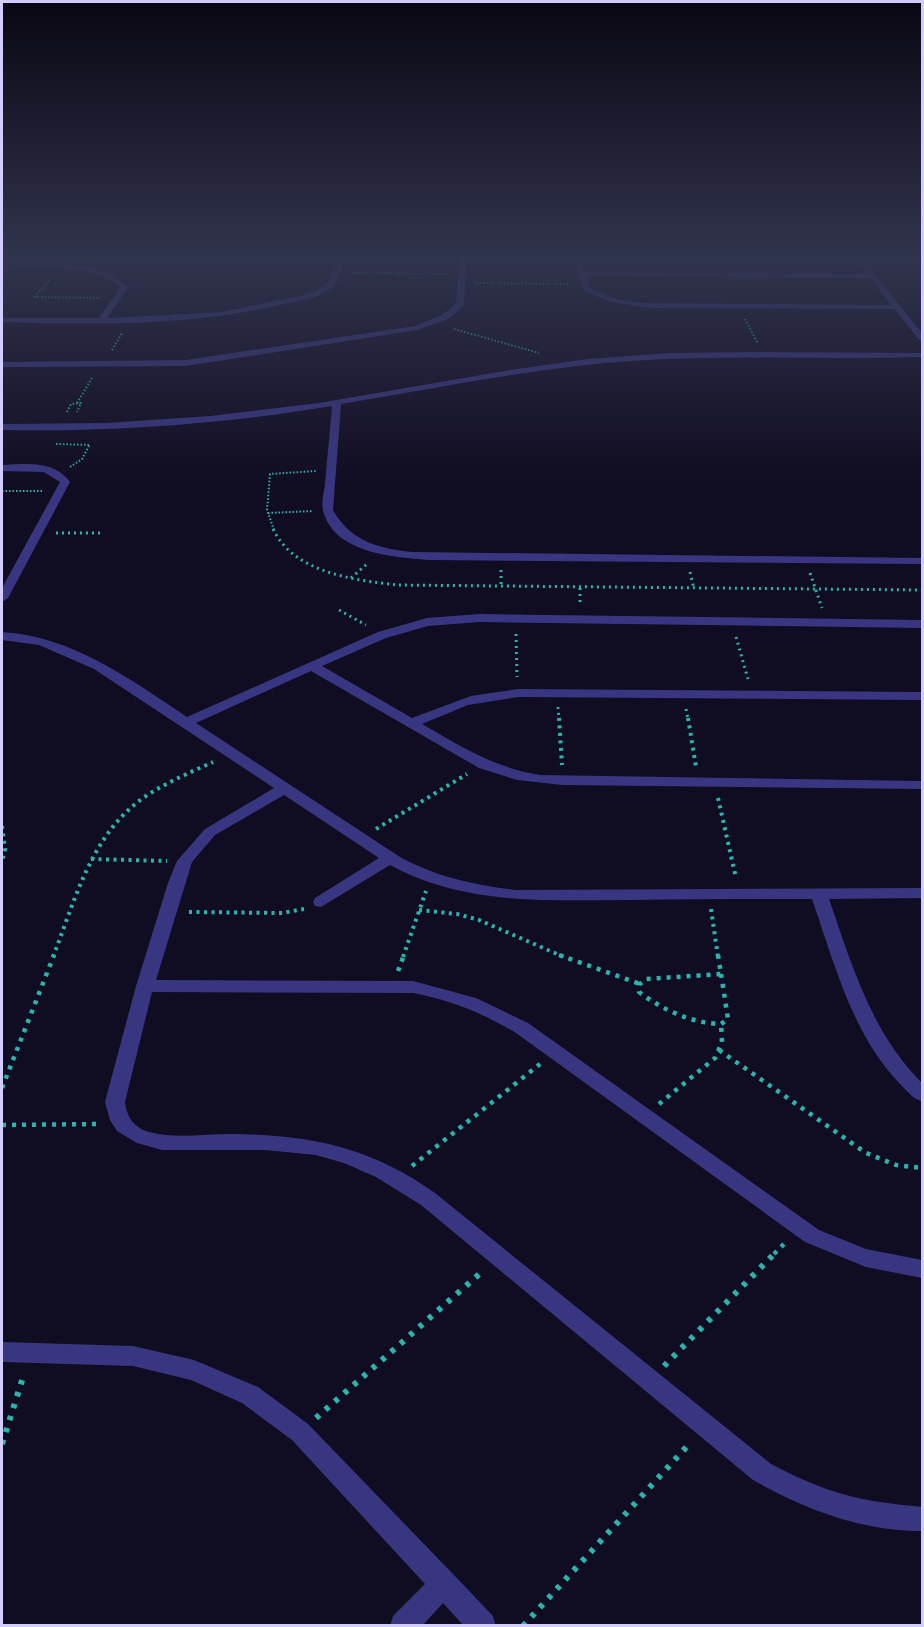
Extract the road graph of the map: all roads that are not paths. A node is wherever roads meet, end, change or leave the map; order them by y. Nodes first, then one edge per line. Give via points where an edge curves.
1 (381, 335) edge
2 (922, 348) edge
3 (922, 355) edge
4 (2, 365) edge
5 (337, 402) junction
6 (2, 417) edge
7 (2, 427) edge
8 (2, 468) edge
9 (922, 561) edge
10 (2, 570) edge
11 (17, 570) junction
12 (2, 598) edge
13 (922, 624) edge
14 (2, 636) edge
15 (312, 666) junction
16 (922, 696) edge
17 (186, 722) junction
18 (411, 724) junction
19 (922, 785) edge
20 (284, 789) junction
21 (390, 858) junction
22 (922, 893) edge
23 (819, 894) junction
24 (321, 902) road end
25 (145, 986) junction
26 (922, 1094) edge
27 (922, 1269) edge
28 (2, 1352) edge
29 (922, 1519) edge
30 (444, 1583) junction
31 (403, 1626) edge
32 (483, 1626) edge

1 - 4 street via 214,360
2 - 6 street via 636,350 556,358 266,405 185,413
3 - 5 street via 634,358 530,370
5 - 7 street via 225,418
5 - 9 street via 328,510 333,524 357,543 402,555
8 - 11 street via 55,472 65,482
10 - 11 street
11 - 12 street
13 - 15 street via 452,619 404,627
14 - 17 street via 36,640 82,656
15 - 17 street
15 - 18 street
16 - 18 street via 518,693 456,703
17 - 20 street
18 - 19 street via 483,765 520,777 563,781
20 - 21 street
20 - 25 street via 210,832 185,861
21 - 23 street via 457,886 516,894
21 - 24 street
22 - 23 street
23 - 26 street via 878,1045
25 - 27 street via 392,986 443,992 471,1001 498,1013 838,1250 895,1267
25 - 29 street via 115,1102 120,1123 137,1136 162,1142 299,1145 358,1160 397,1178 428,1199 762,1473 805,1496 851,1512
28 - 30 street via 133,1356 194,1370 250,1395 300,1432
30 - 31 street
30 - 32 street

